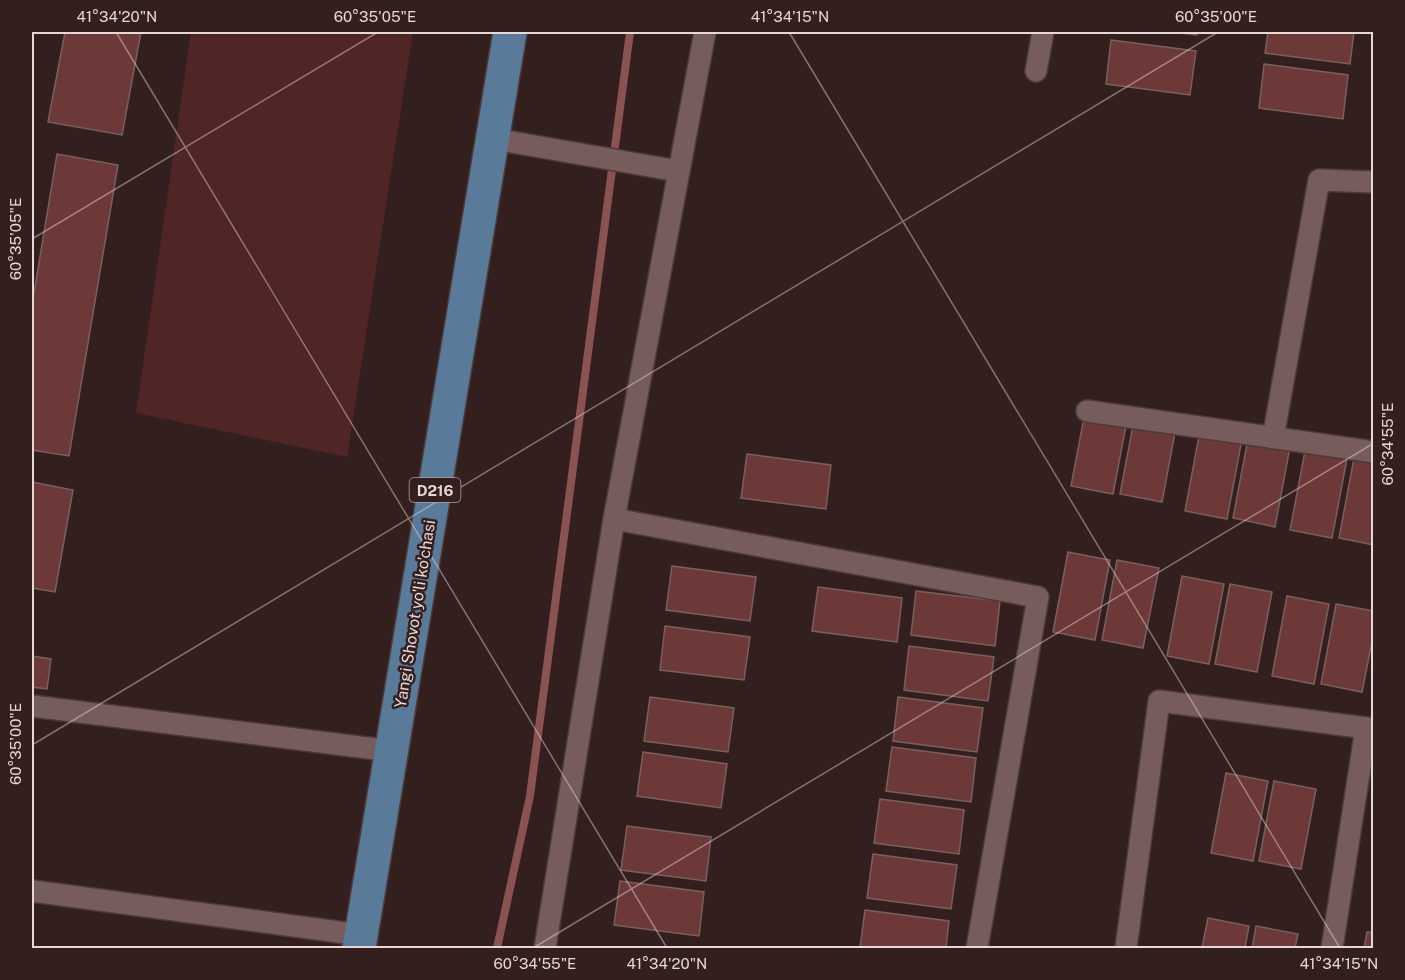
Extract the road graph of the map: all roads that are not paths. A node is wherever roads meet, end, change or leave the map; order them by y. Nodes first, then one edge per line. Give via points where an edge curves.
1 (510, 32) edge
2 (705, 32) edge
3 (1043, 32) edge
4 (1036, 71) dead end
5 (494, 139) junction
6 (678, 171) junction
7 (1374, 182) edge
8 (1087, 411) dead end
9 (1273, 438) junction
10 (1374, 452) edge
11 (614, 519) junction
12 (32, 706) edge
13 (1370, 729) edge
14 (392, 751) junction
15 (32, 891) edge
16 (360, 942) edge
17 (545, 948) edge
18 (977, 948) edge
19 (1126, 948) edge
20 (1332, 948) edge

1 - 5 main road, Yangi Shovot yo'li ko'chasi / D216
2 - 6 street
3 - 4 street
5 - 6 street
5 - 14 main road, Yangi Shovot yo'li ko'chasi / D216
6 - 11 street
7 - 9 street via 1319,180
8 - 9 street
9 - 10 street
11 - 17 street
11 - 18 street via 1038,597
12 - 14 street
13 - 19 street via 1159,701
13 - 20 street
14 - 16 main road, Yangi Shovot yo'li ko'chasi / D216
15 - 16 street

